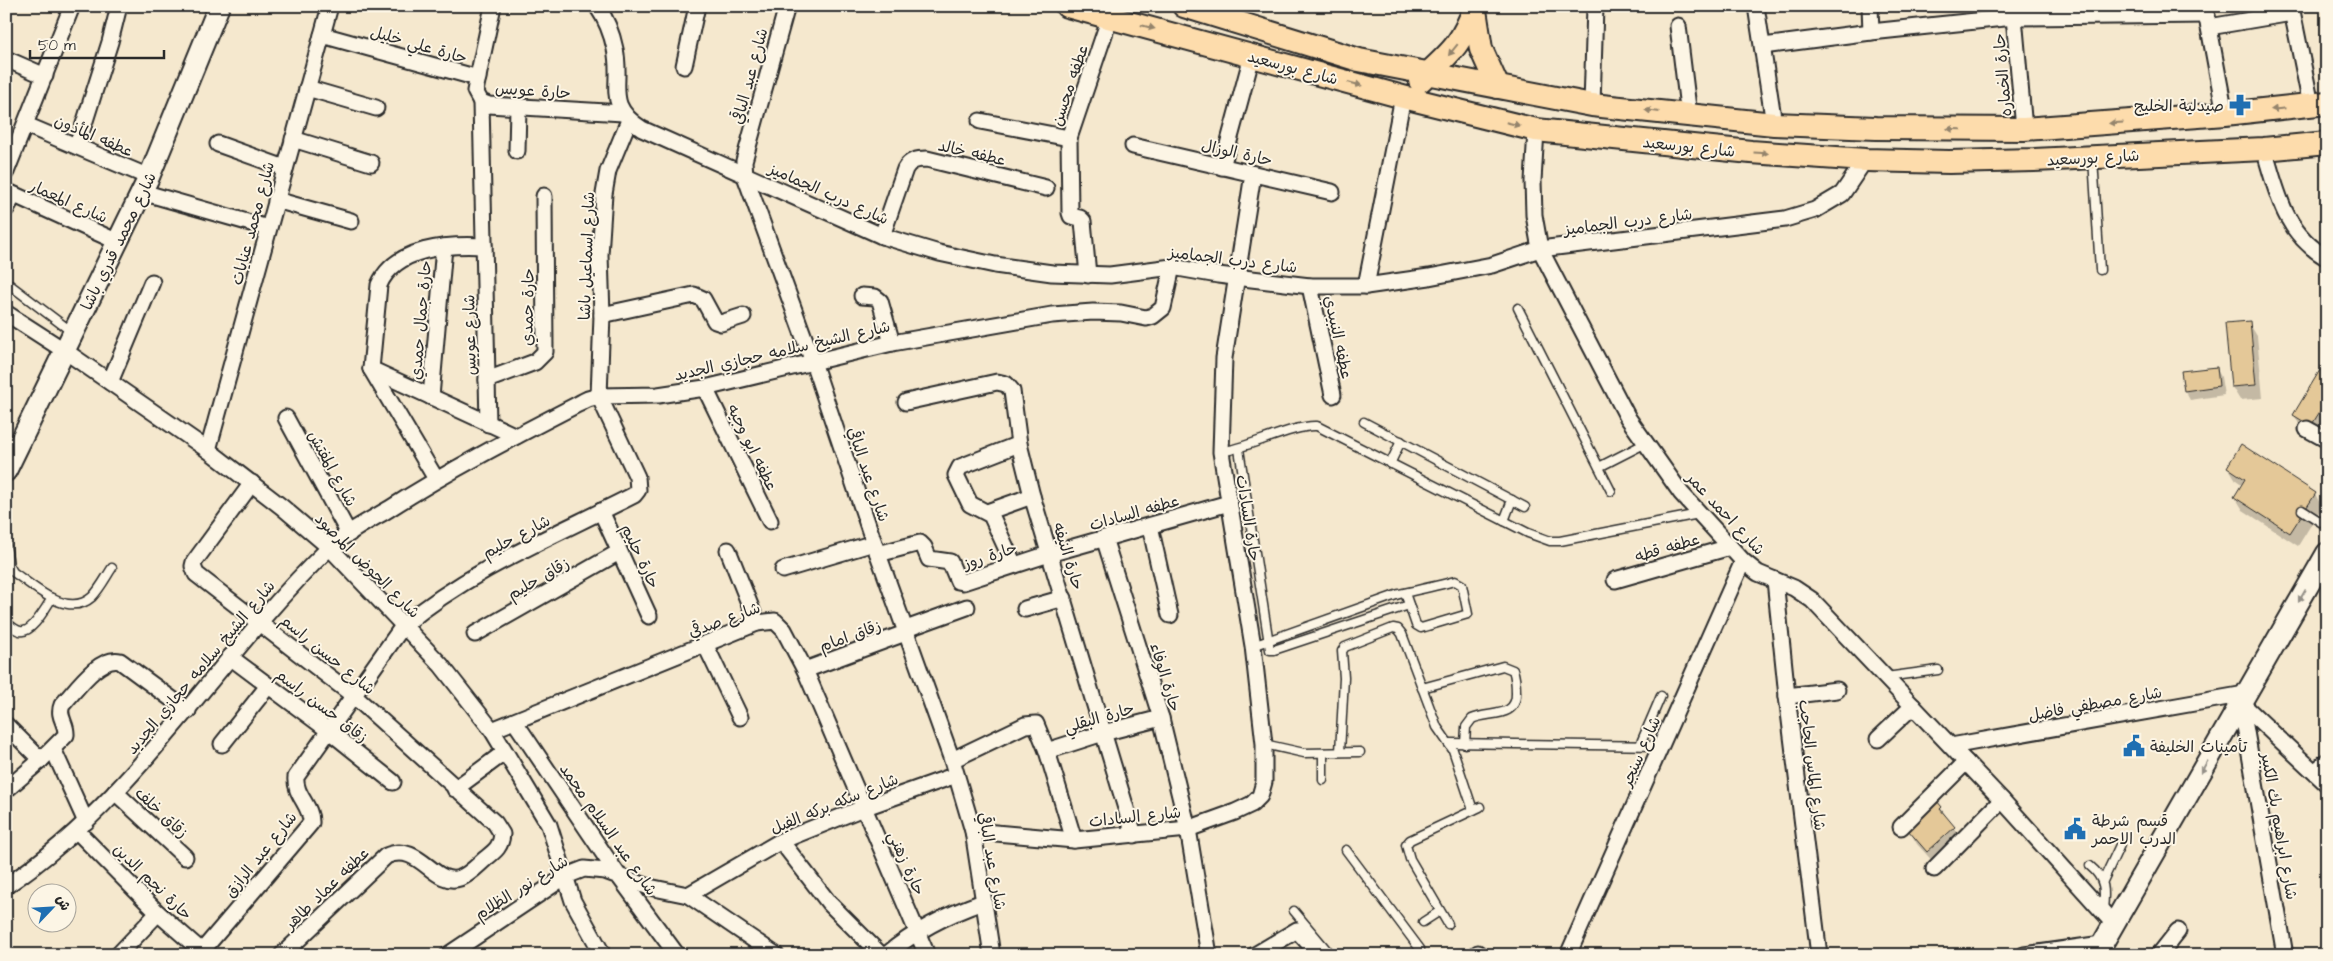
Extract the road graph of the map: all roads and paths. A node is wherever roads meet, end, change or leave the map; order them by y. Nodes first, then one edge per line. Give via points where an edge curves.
1 (72, 6) edge
2 (119, 6) edge
3 (219, 6) edge
4 (330, 6) edge
5 (493, 6) edge
6 (597, 6) edge
7 (697, 6) edge
8 (787, 6) edge
9 (1067, 6) edge
10 (1184, 6) edge
11 (1475, 6) edge
12 (1595, 6) edge
13 (1756, 6) edge
14 (1870, 6) edge
15 (2292, 10) edge
16 (2103, 12) edge
17 (2010, 14) edge
18 (2207, 16) edge
19 (1110, 17) junction
20 (1678, 26) dead end
21 (1871, 32) junction
22 (322, 35) junction
23 (1763, 46) junction
24 (1252, 56) junction
25 (6, 59) edge
26 (684, 66) dead end
27 (1428, 73) junction
28 (45, 76) junction
29 (478, 78) junction
30 (1498, 87) junction
31 (308, 88) junction
32 (1403, 97) junction
33 (481, 102) junction
34 (1592, 104) junction
35 (2319, 104) edge
36 (518, 107) junction
37 (376, 108) dead end
38 (2224, 114) junction
39 (1689, 116) junction
40 (626, 117) junction
41 (980, 120) dead end
42 (1774, 124) junction
43 (26, 125) junction
44 (2024, 129) junction
45 (1536, 130) junction
46 (1069, 138) junction
47 (293, 139) junction
48 (2327, 143) edge
49 (218, 144) dead end
50 (77, 146) junction
51 (1133, 146) dead end
52 (2264, 149) junction
53 (517, 151) dead end
54 (2093, 156) junction
55 (1865, 160) junction
56 (371, 164) dead end
57 (1222, 167) junction
58 (285, 168) junction
59 (6, 172) edge
60 (1253, 174) junction
61 (745, 176) junction
62 (145, 184) junction
63 (1046, 188) dead end
64 (1332, 192) dead end
65 (10, 193) edge
66 (544, 196) dead end
67 (276, 200) junction
68 (6, 210) edge
69 (351, 221) dead end
70 (268, 228) junction
71 (882, 236) junction
72 (118, 242) junction
73 (484, 246) junction
74 (444, 247) junction
75 (1540, 249) junction
76 (2327, 258) edge
77 (1172, 267) junction
78 (2100, 270) dead end
79 (1088, 275) junction
80 (1236, 277) junction
81 (6, 282) edge
82 (152, 282) dead end
83 (1310, 286) junction
84 (1366, 286) junction
85 (862, 296) dead end
86 (1518, 308) dead end
87 (6, 313) edge
88 (602, 315) junction
89 (743, 316) dead end
90 (69, 342) junction
91 (892, 343) junction
92 (813, 362) junction
93 (371, 369) junction
94 (487, 380) junction
95 (110, 382) junction
96 (706, 388) junction
97 (1333, 394) dead end
98 (599, 396) junction
99 (432, 397) junction
100 (906, 402) dead end
101 (286, 418) dead end
102 (1364, 422) dead end
103 (488, 424) junction
104 (2307, 429) dead end
105 (516, 436) junction
106 (2327, 440) edge
107 (1401, 442) junction
108 (1646, 443) junction
109 (1019, 444) junction
110 (1239, 449) junction
111 (208, 450) junction
112 (1221, 452) junction
113 (1390, 464) junction
114 (1599, 467) junction
115 (6, 471) edge
116 (436, 479) junction
117 (252, 483) junction
118 (1611, 491) dead end
119 (1032, 496) junction
120 (1512, 500) junction
121 (1229, 503) junction
122 (1525, 507) dead end
123 (2302, 510) dead end
124 (600, 511) junction
125 (987, 512) junction
126 (1699, 514) junction
127 (770, 521) dead end
128 (1504, 521) junction
129 (1150, 526) junction
130 (2327, 526) edge
131 (349, 534) junction
132 (1104, 538) junction
133 (6, 545) edge
134 (1730, 547) junction
135 (329, 548) junction
136 (876, 549) junction
137 (728, 550) dead end
138 (619, 552) junction
139 (2327, 553) edge
140 (1049, 554) junction
141 (1743, 561) junction
142 (1014, 565) junction
143 (112, 568) dead end
144 (783, 570) dead end
145 (1615, 580) dead end
146 (1775, 580) junction
147 (1405, 593) junction
148 (52, 598) junction
149 (1064, 598) junction
150 (1409, 604) junction
151 (967, 607) dead end
152 (1025, 609) dead end
153 (1170, 614) dead end
154 (649, 616) dead end
155 (258, 621) junction
156 (6, 622) edge
157 (757, 623) junction
158 (403, 626) junction
159 (907, 630) junction
160 (475, 634) dead end
161 (1267, 641) junction
162 (705, 644) junction
163 (1252, 646) junction
164 (230, 657) junction
165 (805, 670) junction
166 (1938, 670) dead end
167 (1886, 677) junction
168 (268, 686) junction
169 (1422, 688) junction
170 (1837, 690) dead end
171 (354, 696) junction
172 (1661, 696) dead end
173 (1787, 696) junction
174 (2243, 699) junction
175 (1913, 706) junction
176 (188, 711) junction
177 (740, 717) dead end
178 (1161, 718) junction
179 (515, 722) junction
180 (6, 725) edge
181 (328, 730) junction
182 (492, 730) junction
183 (1103, 733) junction
184 (1878, 739) dead end
185 (1450, 743) junction
186 (222, 744) dead end
187 (1264, 744) junction
188 (1465, 744) junction
189 (1640, 745) junction
190 (1661, 746) junction
191 (1951, 746) junction
192 (53, 749) junction
193 (1047, 751) junction
194 (505, 752) junction
195 (1340, 752) junction
196 (1360, 752) dead end
197 (1323, 753) junction
198 (41, 760) junction
199 (952, 760) junction
200 (2327, 761) edge
201 (1966, 762) junction
202 (1264, 764) joint
203 (2315, 772) junction
204 (956, 776) junction
205 (1324, 780) dead end
206 (393, 782) dead end
207 (2327, 784) edge
208 (455, 789) junction
209 (6, 790) edge
210 (115, 792) junction
211 (2002, 800) junction
212 (863, 808) junction
213 (81, 826) junction
214 (1901, 828) dead end
215 (1188, 829) junction
216 (973, 831) junction
217 (1134, 835) junction
218 (1074, 840) junction
219 (781, 841) junction
220 (2120, 846) dead end
221 (499, 848) joint
222 (1346, 850) dead end
223 (185, 857) dead end
224 (2090, 866) dead end
225 (1934, 869) dead end
226 (618, 875) junction
227 (566, 876) junction
228 (9, 879) edge
229 (2103, 881) junction
230 (688, 895) junction
231 (983, 902) junction
232 (1294, 912) dead end
233 (1440, 912) junction
234 (158, 913) junction
235 (2108, 918) junction
236 (1423, 922) dead end
237 (1448, 924) dead end
238 (1300, 926) junction
239 (2178, 931) dead end
240 (918, 932) junction
241 (2099, 949) edge
242 (204, 953) edge
243 (118, 955) edge
244 (282, 955) edge
245 (448, 955) edge
246 (603, 955) edge
247 (677, 955) edge
248 (776, 955) edge
249 (880, 955) edge
250 (886, 955) edge
251 (927, 955) edge
252 (992, 955) edge
253 (1209, 955) edge
254 (1256, 955) edge
255 (1319, 955) edge
256 (1331, 955) edge
257 (1420, 955) edge
258 (1568, 955) edge
259 (1819, 955) edge
260 (2024, 955) edge
261 (2159, 955) edge
262 (2285, 955) edge

1 - 28 street
2 - 50 street
3 - 62 street, شارع محمد قدري باشا
4 - 22 street, شارع محمد عنايات
5 - 29 street, حارة عويس
6 - 40 street via 605,17 615,50 617,97
7 - 26 street
8 - 61 street, شارع عبد الباقي via 744,161
9 - 19 main road, شارع بورسعيد
10 - 27 main road, شارع بورسعيد via 1342,55
11 -> 27 main road via 1458,44
11 - 30 main road via 1481,49
12 - 34 street
13 - 23 street
14 - 21 street
15 - 18 street
15 - 35 street
16 - 17 street
16 - 18 street
17 - 21 street
17 - 44 street, حارة الخماره
18 - 38 street
19 -> 24 main road, شارع بورسعيد
19 - 46 street, عطفه محسن
20 - 39 street
21 - 23 street
22 - 29 street, حارة علي خليل
22 - 31 street, شارع محمد عنايات
23 - 42 street
24 -> 32 main road, شارع بورسعيد
24 - 57 street
25 - 28 street
27 - 30 main road, شارع بورسعيد
27 - 32 main road
28 - 43 street
29 - 33 street, حارة عويس via 474,92
30 - 34 main road, شارع بورسعيد
31 - 37 street
31 - 47 street, شارع محمد عنايات
32 -> 45 main road, شارع بورسعيد
32 - 84 street
33 - 36 street, حارة عويس
33 - 73 street, شارع عويس
39 -> 34 main road, شارع بورسعيد
35 -> 38 main road, شارع بورسعيد
36 - 40 street, حارة عويس
36 - 53 street
38 -> 44 main road, شارع بورسعيد
39 - 42 main road, شارع بورسعيد
40 - 61 street, شارع درب الجماميز via 642,129
40 - 88 street, شارع اسماعيل باشا via 604,194 600,255
41 - 46 street
44 -> 42 main road, شارع بورسعيد
43 - 50 street, عطفه المأذون
43 - 59 street
45 -> 55 main road, شارع بورسعيد
45 - 75 street, شارع احمد عمر via 1534,216
46 - 79 street, عطفه محسن via 1070,216 1083,221
47 - 56 street
47 - 58 street, شارع محمد عنايات
48 - 52 main road, شارع بورسعيد
49 - 58 street
50 - 62 street, عطفه المأذون
51 - 57 street, حارة الوزال
52 - 54 main road, شارع بورسعيد
52 - 76 street via 2285,216 2300,236
54 - 55 main road, شارع بورسعيد via 1958,162
54 - 78 lane
55 - 75 street, شارع درب الجماميز via 1842,194 1815,210 1785,219
57 - 60 street, حارة الوزال
58 - 67 street, شارع محمد عنايات
60 - 64 street, حارة الوزال
60 - 80 street, حارة السادات
61 - 71 street, شارع درب الجماميز
61 - 92 street, شارع عبد الباقي
62 - 70 street, عطفه المأذون
62 - 72 street, شارع محمد قدري باشا
63 - 71 street, عطفه خالد via 917,159 905,169
65 - 68 street
65 - 72 street, شارع المعمار
66 - 94 street, حارة حمدي via 545,352 535,362
67 - 69 street
67 - 70 street, شارع محمد عنايات
70 - 111 street, شارع محمد عنايات
71 - 79 street, شارع درب الجماميز via 995,265
72 - 90 street, شارع محمد قدري باشا
73 - 74 street
73 - 94 street, شارع عويس
74 - 93 street via 403,260 384,274 379,285
74 - 99 street, حارة جمال حمدي
75 - 84 street, شارع درب الجماميز via 1492,265
75 - 108 street, شارع احمد عمر via 1628,418
77 - 79 street, شارع درب الجماميز
77 - 80 street, شارع درب الجماميز
77 - 91 street, شارع الشيخ سلامه حجازي الجديد via 1164,308 1146,318 1093,312 1052,315
80 - 83 street, شارع درب الجماميز
80 - 112 street, حارة السادات via 1224,358
81 - 90 lane
82 - 95 street
83 - 84 street, شارع درب الجماميز
83 - 97 street, عطفه النبيدي
85 - 91 street via 875,297 880,301
86 - 114 lane
87 - 90 street, شارع الحوض المرصود
88 - 89 street via 694,295 703,299 715,322
88 - 98 street, شارع اسماعيل باشا
90 - 95 street, شارع الحوض المرصود
90 - 115 street, شارع محمد قدري باشا
91 - 92 street, شارع الشيخ سلامه حجازي الجديد
92 - 96 street, شارع الشيخ سلامه حجازي الجديد
92 - 136 street, شارع عبد الباقي
93 - 99 street
93 - 116 street
94 - 103 street, شارع عويس
95 - 111 street, شارع الحوض المرصود
96 - 98 street, شارع الشيخ سلامه حجازي الجديد via 658,395
96 - 127 street, عطفه ابو وجيه
98 - 105 street, شارع الشيخ سلامه حجازي الجديد
98 - 124 street, شارع حليم via 637,477 638,490
99 - 103 street
100 - 109 street, حارة النيفه via 1002,382 1012,391
101 - 131 street, شارع المفتش
102 - 107 lane
103 - 105 street
104 - 106 street
105 - 116 street, شارع الشيخ سلامه حجازي الجديد
107 - 113 lane
107 - 120 lane
108 - 114 lane
108 - 126 street, شارع احمد عمر
109 - 119 street, حارة النيفه
109 - 125 street via 960,467 956,472 970,504
110 - 112 lane
110 - 113 lane via 1317,426
110 - 161 lane
111 - 117 street, شارع الحوض المرصود
112 - 121 street, حارة السادات
113 - 128 lane
114 - 118 lane
116 - 131 street, شارع الشيخ سلامه حجازي الجديد
117 - 135 street, شارع الحوض المرصود
117 - 155 street, شارع حسن راسم via 193,566 196,574
119 - 125 street
119 - 140 street, حارة النيفه
120 - 122 lane
120 - 128 lane
121 - 129 street, عطفه السادات
121 - 163 street, حارة السادات
123 - 130 lane
124 - 138 street, حارة حليم
124 - 158 street, شارع حليم via 456,588
125 - 142 street via 994,519
126 - 128 lane via 1560,541 1539,538
126 - 134 street, شارع احمد عمر
129 - 132 street, عطفه السادات
129 - 153 street
131 - 135 street, شارع الشيخ سلامه حجازي الجديد
132 - 140 street, عطفه السادات
132 - 178 street, حارة الوفاء
133 - 148 lane via 13,572
134 - 141 street, شارع احمد عمر
134 - 145 street, عطفه قطه
135 - 155 street, شارع الشيخ سلامه حجازي الجديد
135 - 158 street, شارع الحوض المرصود
136 - 142 street, حارة روز via 920,542 929,559 950,562 962,582
136 - 144 street
136 - 159 street, شارع عبد الباقي
137 - 157 street
138 - 154 street, حارة حليم
138 - 160 street, زقاق حليم
139 -> 174 street
140 - 142 street, حارة روز
140 - 149 street, حارة النيفه
141 - 146 street, شارع احمد عمر via 1758,573
141 - 190 street, شارع سنجر
143 - 148 lane via 83,603 71,605
146 - 167 street, شارع احمد عمر via 1812,600
146 - 173 street, شارع الماس الحاجب
147 - 150 lane
147 - 150 lane via 1458,582 1462,585 1469,612 1466,616 1421,628 1416,625
147 - 161 lane
148 - 156 lane via 25,632
149 - 152 street
149 - 183 street, حارة النيفه
150 - 161 lane via 1274,650 1269,648
151 - 159 street, زقاق امام
155 - 164 street, شارع الشيخ سلامه حجازي الجديد
155 - 171 street, شارع حسن راسم
157 - 162 street, شارع صدقي
157 - 165 street, شارع صدقي via 767,620 780,624
158 - 171 street, شارع عبد الرازق
158 - 182 street, شارع الحوض المرصود via 441,666
159 - 165 street, زقاق امام
159 - 199 street, شارع عبد الباقي
161 - 163 lane
162 - 177 street
162 - 179 street, شارع صدقي
163 - 187 street, حارة السادات
164 - 168 street, زقاق حسن راسم
164 - 176 street, شارع الشيخ سلامه حجازي الجديد
165 - 212 street, شارع صدقي
166 - 167 lane
167 - 175 street, شارع احمد عمر
168 - 181 street, زقاق حسن راسم
168 - 186 street
169 - 185 lane via 1437,728
169 - 188 lane via 1503,666 1513,670 1517,702 1504,712 1472,719 1466,727
169 - 195 lane via 1398,629 1393,628 1345,647 1341,655 1344,678
170 - 173 street
171 - 181 street, شارع عبد الرازق
171 - 208 street, شارع حسن راسم
172 - 189 lane
173 - 259 street, شارع الماس الحاجب
174 - 191 street, شارع مصطفي فاضل
174 - 203 street
174 -> 235 street
174 - 262 street, شارع ابراهيم بك الكبير
175 - 184 street
175 - 191 street, شارع احمد عمر
176 - 192 street via 120,661 103,662 62,705 60,713 66,735
176 - 210 street, شارع الشيخ سلامه حجازي الجديد
178 - 183 street, حارة البقلي
178 - 215 street, حارة الوفاء
179 - 182 street, شارع صدقي
179 - 226 street, شارع عبد السلام محمد
180 - 198 street
181 - 206 street, زقاق حسن راسم
181 - 242 street, شارع عبد الرازق via 296,777 295,785 311,816 311,823
182 - 194 street, شارع الحوض المرصود
183 - 193 street, حارة البقلي
183 - 217 street, حارة النيفه
185 - 188 lane
185 - 233 lane via 1477,808 1410,840 1406,845 1410,859
187 - 197 lane via 1304,753
187 - 202 street, حارة السادات
188 - 189 lane
189 - 190 lane
190 - 258 street, شارع سنجر
191 - 201 street, شارع احمد عمر
192 - 198 street
192 - 213 street
193 - 199 street via 1039,728 1031,723
193 - 218 street
194 - 208 street
194 - 227 street, شارع الحوض المرصود via 549,825
195 - 196 lane
195 - 197 lane
197 - 205 lane
198 - 209 street
199 - 204 street, شارع عبد الباقي
200 - 203 street
201 - 211 street, شارع احمد عمر
201 - 214 street
202 - 215 street, شارع السادات via 1260,796 1252,804
203 - 207 street
204 - 212 street, شارع سكه بركه الفيل
204 - 216 street, شارع عبد الباقي
208 - 221 street, شارع حسن راسم via 499,828 502,841
210 - 213 street, شارع الشيخ سلامه حجازي الجديد
210 - 223 street, زقاق خلف
211 - 225 street
211 - 235 street, شارع احمد عمر
212 - 219 street, شارع سكه بركه الفيل
212 - 240 street, حارة زهني
213 - 228 street, شارع الشيخ سلامه حجازي الجديد
213 - 234 street, حارة نجم الدين
215 - 217 street, شارع السادات
215 - 253 street, حارة الوفاء
216 - 218 street, شارع السادات
216 - 231 street, شارع عبد الباقي
217 - 218 street, شارع السادات
219 - 230 street, شارع سكه بركه الفيل
219 - 249 street via 829,903
220 - 229 lane
221 - 244 street, عطفه عماد طاهر via 467,874 454,879 441,875 410,854 402,852 386,856
222 - 257 lane via 1420,949
224 - 229 lane
226 - 227 street, شارع نور الظلام via 584,869
226 - 230 street
226 - 247 street, شارع عبد السلام محمد
227 - 245 street, شارع نور الظلام
227 - 246 street, شارع الحوض المرصود via 572,902
229 - 235 lane
230 - 248 street
231 - 240 street
231 - 252 street, شارع عبد الباقي
232 - 238 lane
233 - 236 lane
233 - 237 lane
234 - 242 street, حارة نجم الدين
234 - 243 street
235 - 241 street
238 - 254 street
238 - 255 street
238 - 256 lane
239 - 261 street
240 - 250 street
240 - 251 street, حارة زهني
241 - 260 street

